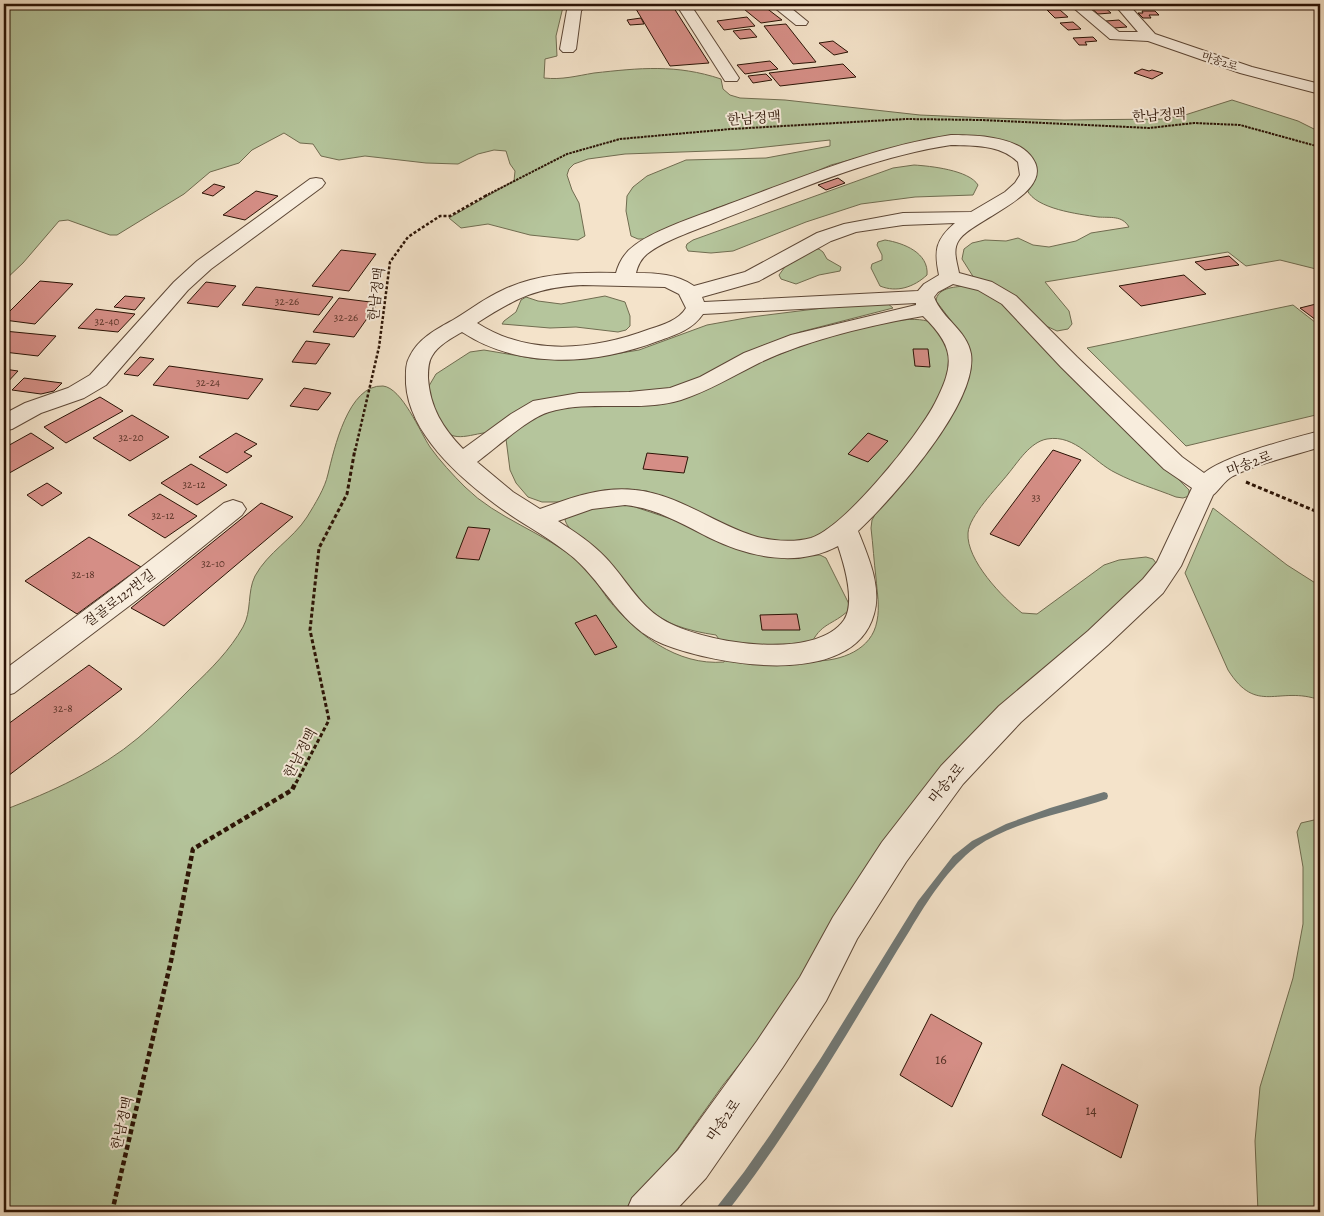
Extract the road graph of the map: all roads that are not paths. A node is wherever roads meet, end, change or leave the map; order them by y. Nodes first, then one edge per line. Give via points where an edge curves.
1 (579, 4) edge
2 (683, 4) edge
3 (777, 4) edge
4 (1076, 4) edge
5 (1121, 4) edge
6 (801, 22) dead end
7 (1150, 37) junction
8 (568, 49) dead end
9 (1173, 60) dead end
10 (731, 78) dead end
11 (1314, 88) edge
12 (316, 183) dead end
13 (974, 218) junction
14 (950, 277) junction
15 (624, 279) junction
16 (693, 301) junction
17 (926, 303) junction
18 (463, 323) junction
19 (4, 424) edge
20 (1320, 439) edge
21 (462, 462) junction
22 (1215, 479) junction
23 (233, 509) dead end
24 (537, 518) junction
25 (845, 529) junction
26 (4, 685) edge
27 (646, 1212) edge

1 - 8 street via 574,10
2 - 10 street
3 - 6 street
4 - 7 street via 1115,36
5 - 7 street
7 - 11 street, 마송2로 via 1246,70
9 - 11 street via 1245,78
12 - 19 street via 204,265 181,286 98,380
13 - 14 street via 947,241
13 - 15 street via 1018,192 1029,170 1026,160 1001,145 984,141 955,140 918,146 849,166 655,241 631,259
13 - 16 street via 922,218 853,228 812,242 776,264
14 - 17 street via 931,288
14 - 22 street via 985,286 1009,300 1173,463
15 - 16 street via 672,282 683,286
15 - 18 street via 531,286 501,299
16 - 17 street via 782,306 862,297
16 - 18 street via 694,314 656,335 619,346 578,352 534,352 511,348 497,344
17 - 21 street via 900,314 799,340 673,395 579,400 541,406
17 - 25 street via 958,347 961,359 958,379 932,429 890,482
18 - 21 street via 440,336 423,352 418,360 417,373 417,388 425,420
20 - 22 street, 마송2로
21 - 24 street via 504,498
22 - 27 street, 마송2로 via 1202,492 1168,566 1153,586 1010,714 952,775 920,815 845,928 813,989 770,1054 692,1164
23 - 26 street, 절골로127번길
24 - 25 street via 626,496 673,510 747,543 775,549 820,545
24 - 25 street via 585,553 638,615 654,628 685,642 744,654 791,654 823,649 851,633 862,609 862,591

